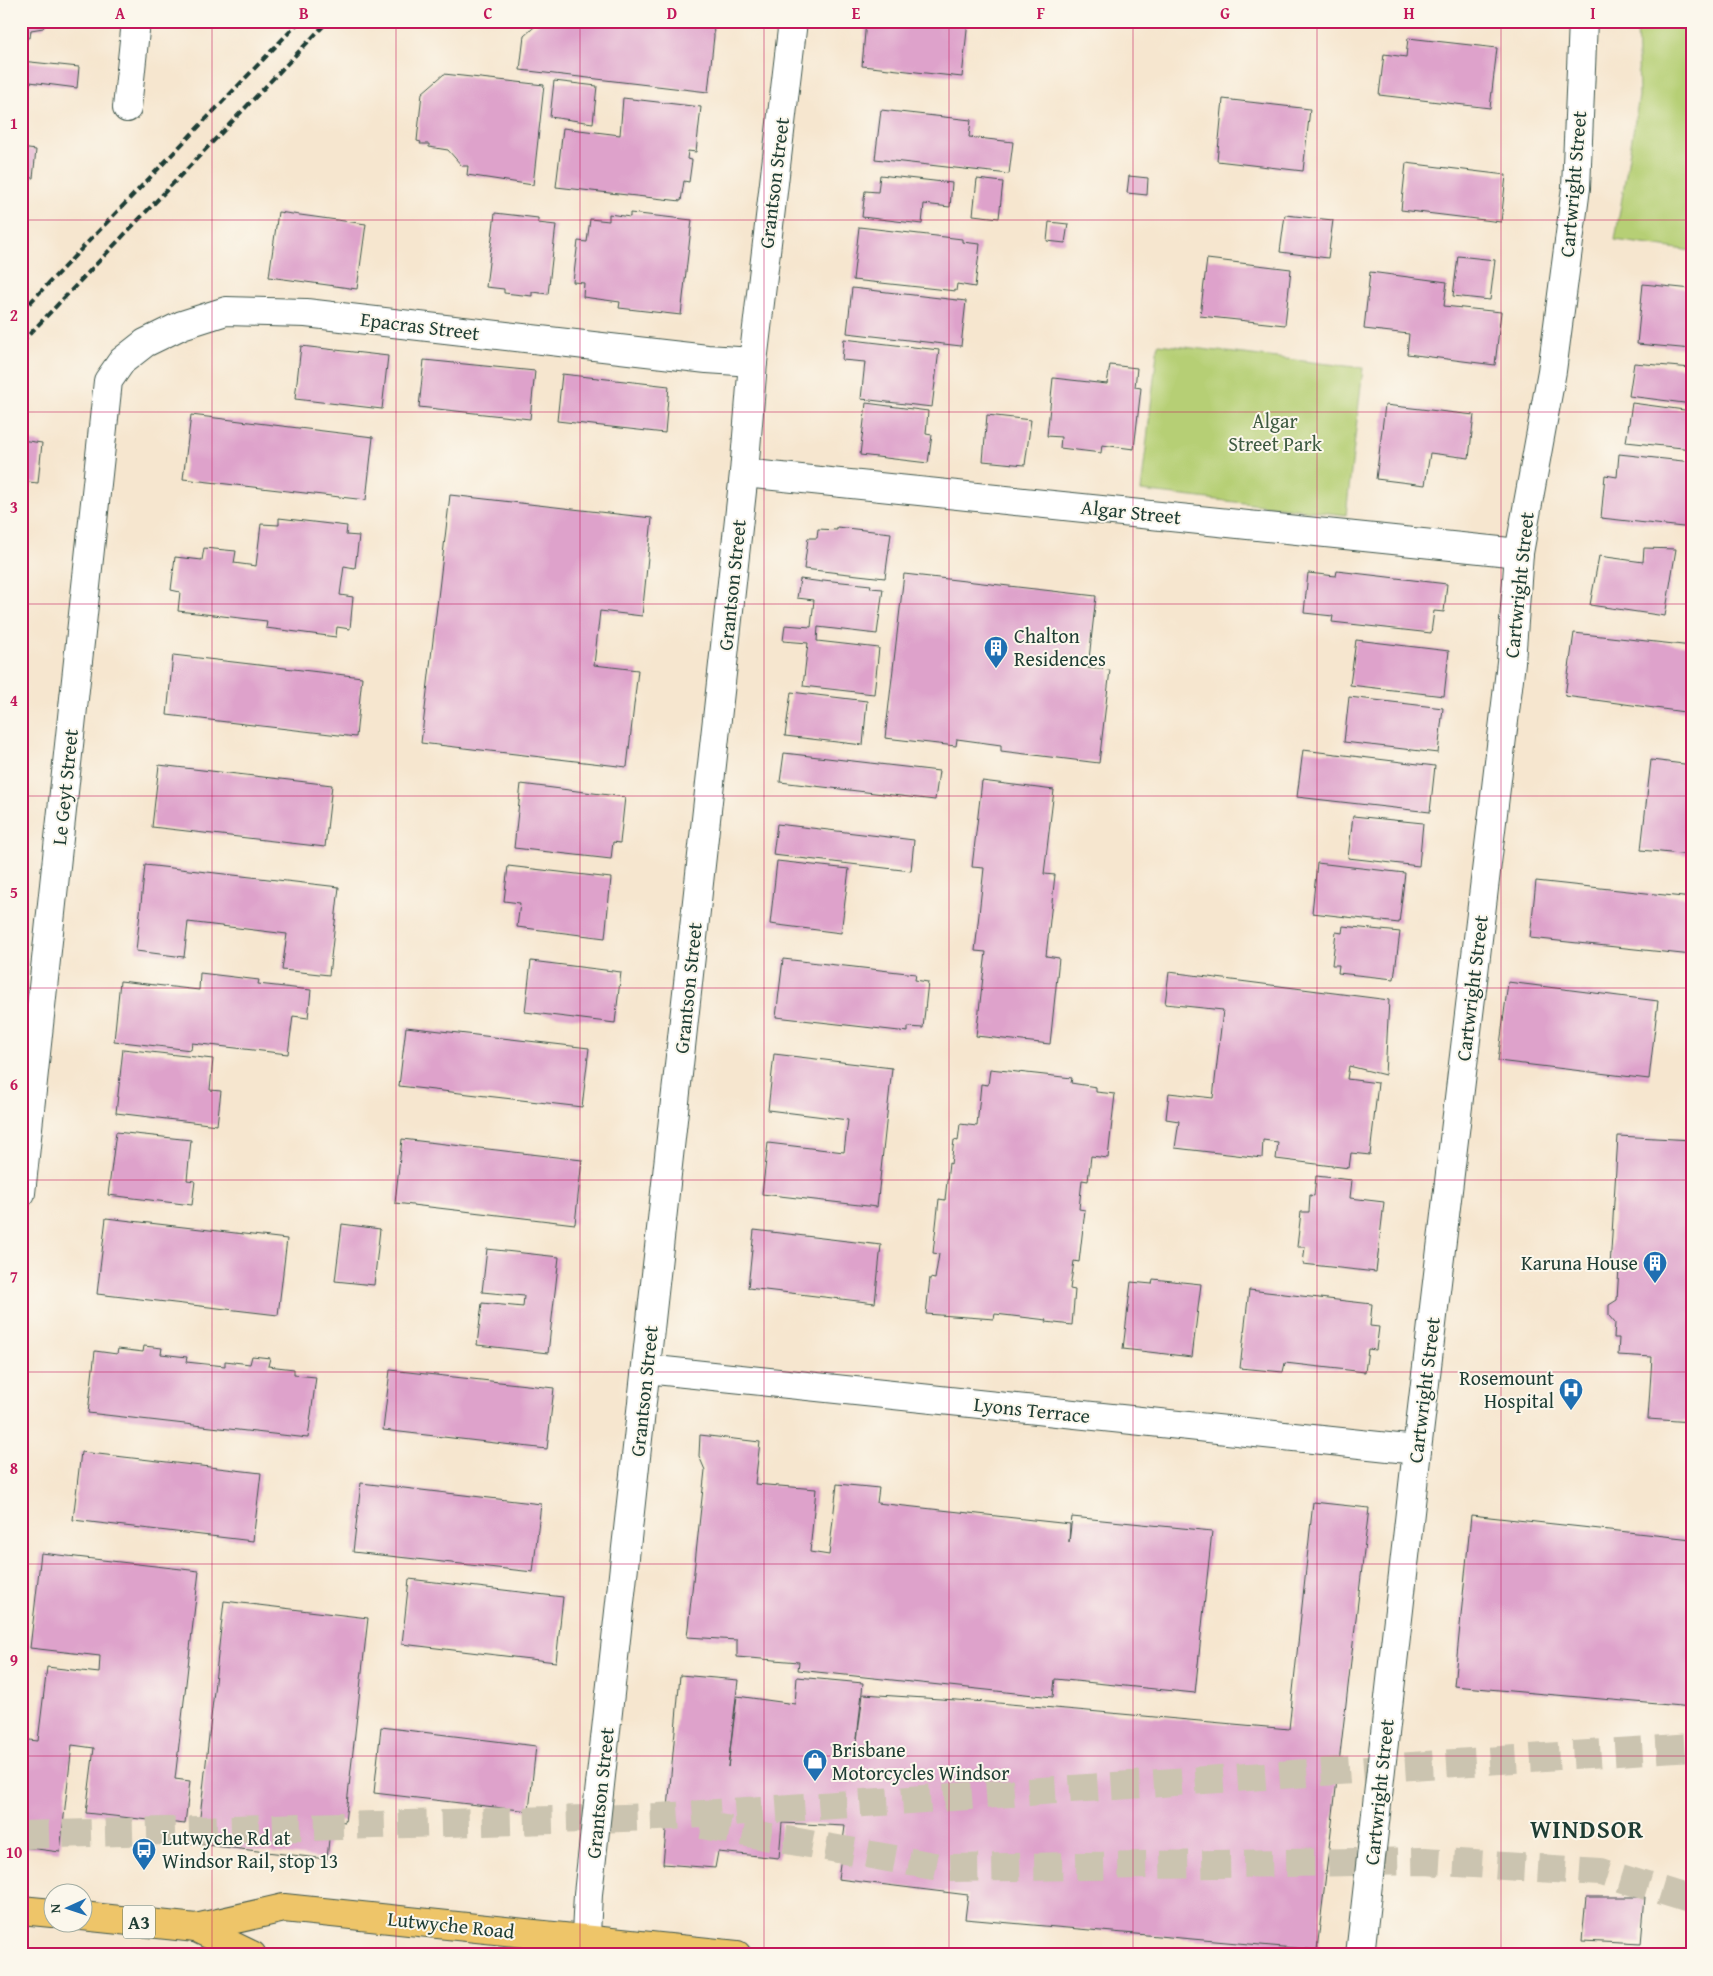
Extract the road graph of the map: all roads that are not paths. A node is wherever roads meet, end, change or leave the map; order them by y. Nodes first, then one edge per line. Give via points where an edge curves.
1 (136, 21) edge
2 (793, 21) edge
3 (1583, 21) edge
4 (128, 108) dead end
5 (753, 362) junction
6 (108, 381) joint
7 (744, 472) junction
8 (1519, 553) junction
9 (21, 1193) edge
10 (646, 1369) junction
11 (1417, 1450) junction
12 (21, 1910) edge
13 (42, 1912) edge
14 (92, 1917) edge
15 (196, 1928) junction
16 (586, 1946) edge
17 (252, 1955) edge
18 (737, 1955) edge
19 (1360, 1955) edge

1 - 4 street
2 - 5 street, Grantson Street
3 - 8 street, Cartwright Street via 1576,188 1552,371
5 - 6 street, Epacras Street via 306,313 226,311 182,325 145,343 122,361
5 - 7 street, Grantson Street
6 - 9 street, Le Geyt Street
7 - 8 street, Algar Street
7 - 10 street, Grantson Street
8 - 11 street, Cartwright Street via 1512,662
10 - 11 street, Lyons Terrace
10 - 16 street, Grantson Street via 588,1894
11 - 19 street, Cartwright Street
12 - 13 highway
14 - 15 highway, Lutwyche Road / A3
15 - 16 highway, Lutwyche Road / A3 via 284,1908
15 - 17 highway, Lutwyche Road / A3
16 - 18 highway, Lutwyche Road / A3

